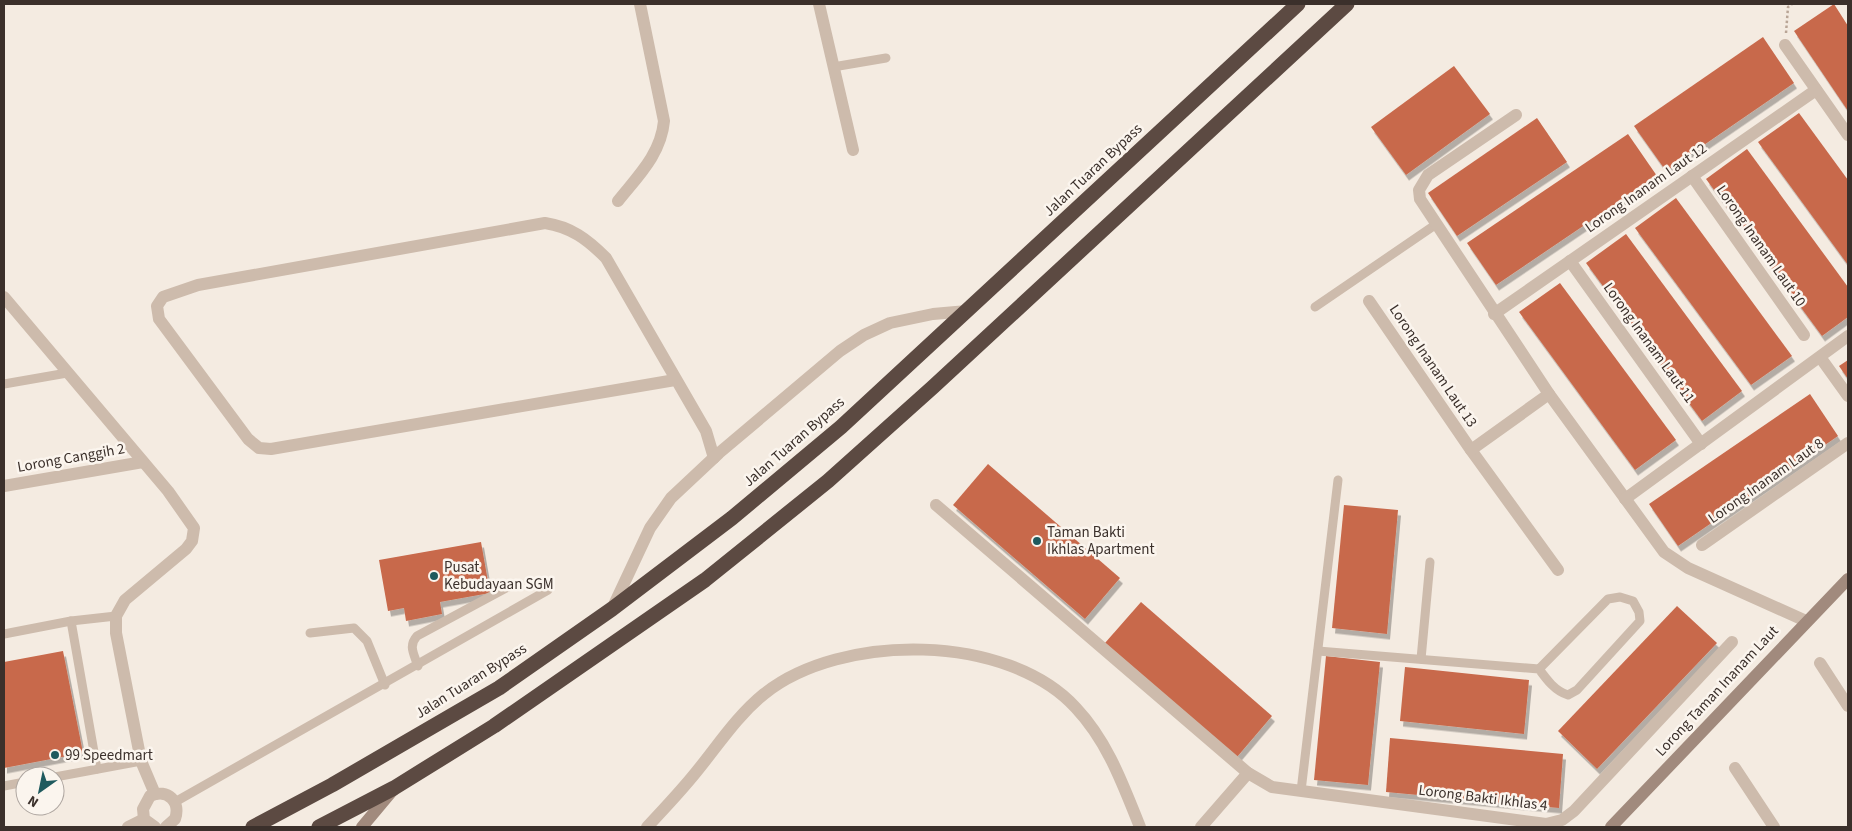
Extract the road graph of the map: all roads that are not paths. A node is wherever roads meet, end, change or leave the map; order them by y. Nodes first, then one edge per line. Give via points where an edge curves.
1 (640, 4) edge
2 (819, 4) edge
3 (1298, 4) edge
4 (1347, 4) edge
5 (1785, 45) road end
6 (886, 58) dead end
7 (833, 66) junction
8 (1816, 90) junction
9 (1516, 114) dead end
10 (1848, 135) edge
11 (853, 150) dead end
12 (1692, 176) junction
13 (618, 201) dead end
14 (1435, 225) junction
15 (1570, 261) junction
16 (4, 298) edge
17 (1369, 301) dead end
18 (1316, 307) dead end
19 (967, 311) junction
20 (1494, 314) junction
21 (1804, 335) dead end
22 (1848, 336) edge
23 (1820, 357) junction
24 (67, 372) junction
25 (674, 380) junction
26 (4, 384) edge
27 (1549, 394) junction
28 (1848, 396) edge
29 (706, 431) junction
30 (1848, 443) edge
31 (729, 444) junction
32 (1701, 444) junction
33 (1471, 450) junction
34 (714, 458) junction
35 (143, 462) junction
36 (1338, 480) dead end
37 (4, 486) edge
38 (1625, 499) junction
39 (936, 505) dead end
40 (1702, 545) dead end
41 (1430, 562) dead end
42 (1558, 570) dead end
43 (1848, 578) edge
44 (510, 586) dead end
45 (548, 590) dead end
46 (612, 609) junction
47 (116, 616) junction
48 (71, 621) junction
49 (1806, 621) junction
50 (4, 634) edge
51 (310, 634) dead end
52 (1732, 642) dead end
53 (1318, 651) junction
54 (1421, 659) junction
55 (1820, 663) dead end
56 (418, 666) junction
57 (1539, 669) junction
58 (385, 685) junction
59 (1848, 706) edge
60 (141, 761) junction
61 (1735, 768) dead end
62 (97, 769) junction
63 (1248, 773) junction
64 (65, 775) edge
65 (394, 788) junction
66 (1301, 792) junction
67 (155, 794) junction
68 (175, 802) junction
69 (150, 823) edge
70 (173, 826) edge
71 (128, 827) edge
72 (253, 827) edge
73 (319, 827) edge
74 (362, 827) edge
75 (647, 827) edge
76 (1140, 827) edge
77 (1201, 827) edge
78 (1610, 827) edge
79 (1774, 827) edge

1 - 13 street via 664,121 662,138 655,154
2 - 7 street
3 - 19 highway, Jalan Tuaran Bypass
4 - 65 highway via 828,481 705,580 502,720
5 - 8 street
6 - 7 lane
7 - 11 street
8 - 10 street
8 - 12 street, Lorong Inanam Laut 12
9 - 14 street via 1422,182 1420,199
12 - 15 street, Lorong Inanam Laut 12
12 - 21 street, Lorong Inanam Laut 10
14 - 18 lane
14 - 20 street
15 - 20 street, Lorong Inanam Laut 12
15 - 32 street, Lorong Inanam Laut 11
16 - 24 street
17 - 33 street, Lorong Inanam Laut 13
19 - 31 street via 890,323 864,335 840,351
19 - 46 highway, Jalan Tuaran Bypass via 840,427 732,518
20 - 27 street
22 - 23 street
23 - 28 street
23 - 32 street
24 - 26 lane
24 - 35 street
25 - 25 street via 606,258 592,244 563,226 545,223 198,285 163,297 157,306 159,319 248,439 259,448 271,449
25 - 29 street
27 - 33 street, Lorong Inanam Laut 13
27 - 38 street
29 - 31 street
29 - 34 street
30 - 40 street, Lorong Inanam Laut 8
31 - 34 street
32 - 38 street
33 - 42 street, Lorong Inanam Laut 13
34 - 46 street via 661,509
35 - 37 street, Lorong Canggih 2
35 - 47 street via 190,520 194,535 186,549 125,600
36 - 53 lane
38 - 49 street via 1655,542 1674,560
39 - 63 street, Lorong Bakti Ikhlas 4
41 - 54 lane
43 - 49 main road, Lorong Taman Inanam Laut
44 - 56 lane via 417,636 411,648
45 - 56 lane
46 - 72 highway, Jalan Tuaran Bypass via 499,688
47 - 48 lane
47 - 60 street via 116,633
48 - 50 lane
48 - 62 lane
49 - 78 main road, Lorong Taman Inanam Laut
51 - 58 lane via 354,628 367,641
52 - 66 street, Lorong Bakti Ikhlas 4 via 1562,820 1546,824
53 - 54 lane
53 - 66 lane
54 - 57 lane
55 - 59 street
56 - 58 lane
57 - 57 lane via 1562,693 1568,695 1577,690 1640,621 1633,601 1620,597 1608,599
58 - 68 lane
60 - 62 lane
60 - 67 street
61 - 79 street
62 - 64 lane
63 - 66 street, Lorong Bakti Ikhlas 4 via 1272,787
63 - 77 street
65 - 73 highway
65 - 74 main road
67 - 68 street via 167,794
67 - 69 street via 144,804
68 - 70 street via 177,814
69 - 71 street
75 - 76 street via 686,785 743,714 766,693 828,660 894,650 933,651 982,658 1012,666 1055,689 1076,707 1096,732

